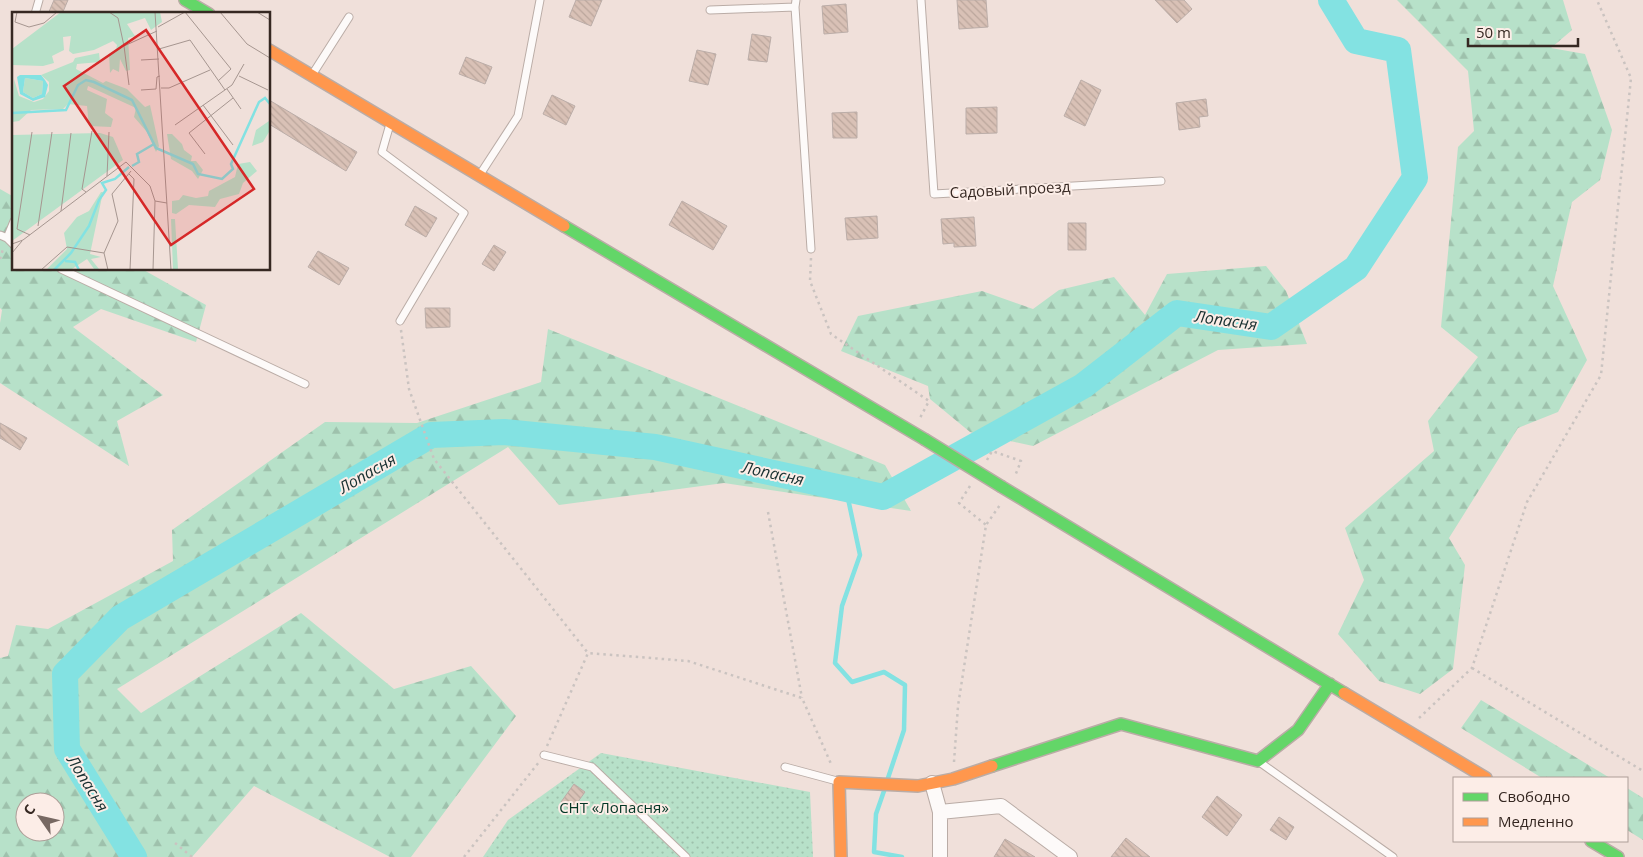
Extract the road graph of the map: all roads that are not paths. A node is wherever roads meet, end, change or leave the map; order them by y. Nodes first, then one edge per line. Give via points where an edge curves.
1 (185, 0) edge
2 (540, 0) edge
3 (921, 0) edge
4 (197, 3) edge
5 (796, 4) edge
6 (710, 10) dead end
7 (207, 12) edge
8 (349, 17) dead end
9 (270, 51) edge
10 (312, 76) junction
11 (390, 123) junction
12 (479, 176) junction
13 (1161, 180) dead end
14 (12, 224) edge
15 (3, 237) edge
16 (811, 249) road end
17 (63, 270) edge
18 (400, 321) road end
19 (305, 384) dead end
20 (1330, 684) junction
21 (544, 755) road end
22 (1258, 761) junction
23 (785, 767) dead end
24 (1484, 777) edge
25 (839, 782) junction
26 (925, 785) junction
27 (940, 812) junction
28 (1593, 842) edge
29 (686, 857) edge
30 (841, 857) edge
31 (940, 857) edge
32 (1070, 857) edge
33 (1393, 857) edge
34 (1618, 857) edge

1 - 4 street
2 - 12 lane via 518,116
3 - 13 lane, Садовый проезд via 934,194
4 - 7 street
5 - 6 lane
5 - 16 lane
8 - 10 lane
9 - 10 street
10 - 11 street
11 - 12 street
11 - 18 lane via 382,152 464,213
12 - 20 street, bridge
14 - 15 lane
17 - 19 lane
20 - 22 street via 1298,730
20 - 24 street
21 - 29 lane via 592,767
22 - 26 street via 1121,724 953,779
22 - 33 lane
23 - 25 lane
25 - 26 street
25 - 30 street
26 - 27 street
27 - 31 street
27 - 32 street via 1001,806
28 - 34 street

